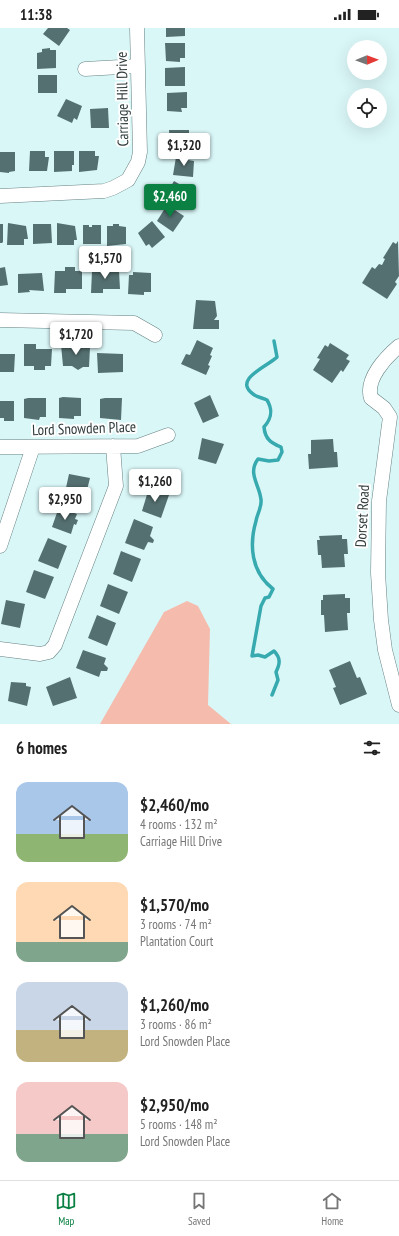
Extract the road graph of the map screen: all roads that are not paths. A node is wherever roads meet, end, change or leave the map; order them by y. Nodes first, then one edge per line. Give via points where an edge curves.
1 (137, 28) edge
2 (138, 66) junction
3 (85, 69) dead end
4 (0, 196) edge
5 (0, 320) edge
6 (155, 335) dead end
7 (399, 346) edge
8 (168, 435) dead end
9 (113, 446) junction
10 (0, 447) edge
11 (33, 447) junction
12 (0, 546) edge
13 (0, 649) edge
14 (399, 705) edge

1 - 2 street, Carriage Hill Drive
2 - 3 street
2 - 4 street, Carriage Hill Drive via 140,152 138,162 128,180 121,186 104,191
5 - 6 street via 134,323
7 - 14 street, Dorset Road via 380,366 369,391 370,398 384,408 390,417 380,488 378,573 383,639
8 - 9 street, Lord Snowden Place via 138,446
9 - 11 street, Lord Snowden Place
9 - 13 street via 116,486 55,645 49,652 40,654
10 - 11 street, Lord Snowden Place
11 - 12 street

